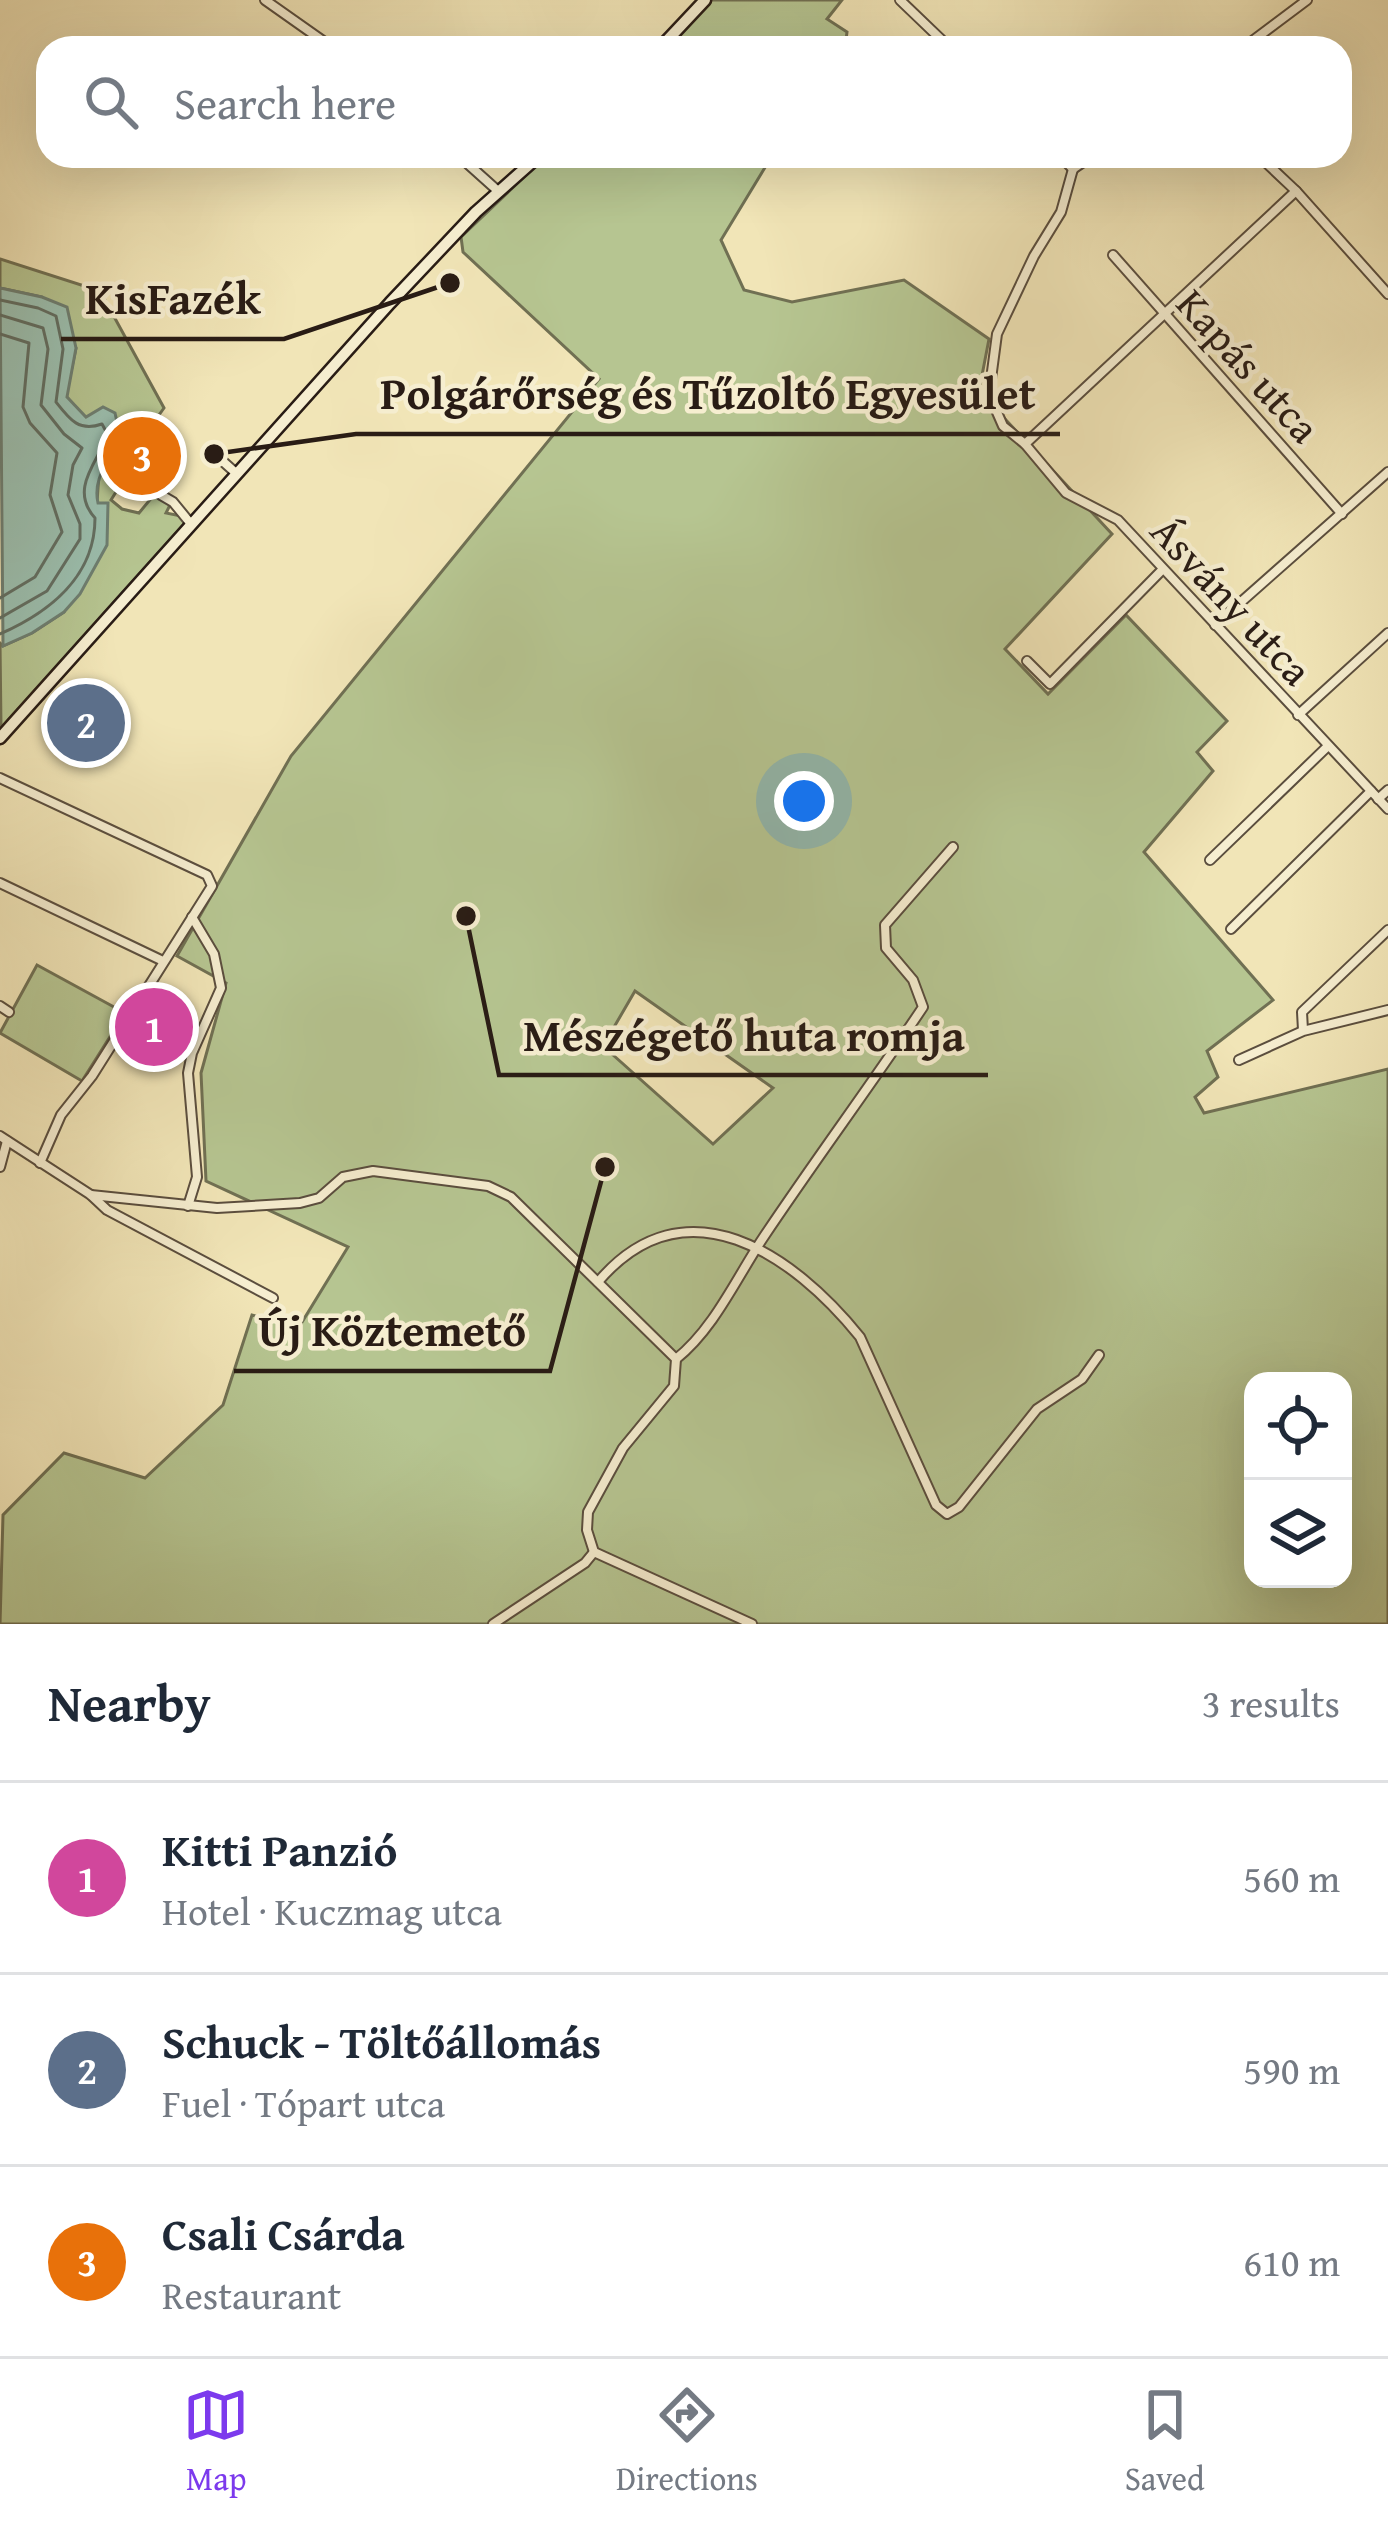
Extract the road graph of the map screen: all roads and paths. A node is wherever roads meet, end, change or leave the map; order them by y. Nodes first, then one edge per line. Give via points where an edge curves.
1 (266, 0) edge
2 (705, 0) edge
3 (900, 0) edge
4 (1307, 0) edge
5 (316, 36) edge
6 (671, 36) edge
7 (938, 36) edge
8 (1259, 36) edge
9 (472, 168) edge
10 (525, 168) edge
11 (1271, 168) edge
12 (1073, 169) edge
13 (498, 191) junction
14 (1296, 191) junction
15 (1113, 255) dead end
16 (1388, 295) edge
17 (1163, 314) junction
18 (1024, 444) junction
19 (218, 457) dead end
20 (1388, 472) edge
21 (237, 474) junction
22 (161, 495) dead end
23 (1342, 514) junction
24 (191, 524) junction
25 (1162, 570) junction
26 (1215, 625) junction
27 (1388, 633) edge
28 (1027, 661) dead end
29 (1298, 715) junction
30 (0, 738) edge
31 (1328, 746) junction
32 (0, 778) edge
33 (1388, 790) edge
34 (1374, 795) junction
35 (1388, 809) edge
36 (953, 847) dead end
37 (1210, 860) dead end
38 (0, 883) edge
39 (192, 916) junction
40 (1231, 929) dead end
41 (1388, 930) edge
42 (164, 961) junction
43 (1388, 1010) edge
44 (1303, 1031) junction
45 (1239, 1060) dead end
46 (3, 1138) edge
47 (40, 1163) junction
48 (0, 1167) edge
49 (91, 1195) junction
50 (188, 1206) junction
51 (758, 1246) junction
52 (598, 1282) junction
53 (273, 1298) dead end
54 (1099, 1354) dead end
55 (676, 1359) junction
56 (594, 1552) junction
57 (494, 1624) edge
58 (752, 1624) edge

1 - 5 street
2 - 6 main road
3 - 7 street
4 - 8 street
9 - 13 street
10 - 13 main road
11 - 14 street
12 - 18 street, Ásvány utca via 1061,212 997,334 988,376 994,413
13 - 21 main road
14 - 16 street
14 - 17 street
15 - 17 street, Kapás utca
17 - 18 street
17 - 23 street, Kapás utca
18 - 25 street, Ásvány utca via 1066,493 1118,520
19 - 21 street
20 - 23 street
21 - 24 main road
22 - 24 street
23 - 26 street
24 - 30 main road
25 - 26 street, Ásvány utca
25 - 28 street via 1050,684
26 - 29 street, Ásvány utca
27 - 29 street
29 - 31 street, Ásvány utca
31 - 34 street, Ásvány utca
31 - 37 street
32 - 39 street via 212,878
33 - 34 street
34 - 35 street, Ásvány utca
34 - 40 street
36 - 51 street via 885,926 886,948 923,1007
38 - 42 street
39 - 42 street
39 - 50 street via 214,954 221,988 188,1073 197,1177
41 - 44 street via 1302,1012
42 - 47 street via 61,1115
43 - 44 street
44 - 45 street
46 - 47 street
46 - 48 street
47 - 49 street
49 - 50 street
49 - 53 street
50 - 52 street via 300,1203 343,1177 374,1171 488,1186 521,1205
51 - 52 street via 716,1232 670,1233 616,1260
51 - 54 street via 860,1337 947,1514 1037,1409 1082,1379
51 - 55 street
52 - 55 street
55 - 56 street via 674,1386 622,1448 588,1512
56 - 57 street
56 - 58 street

